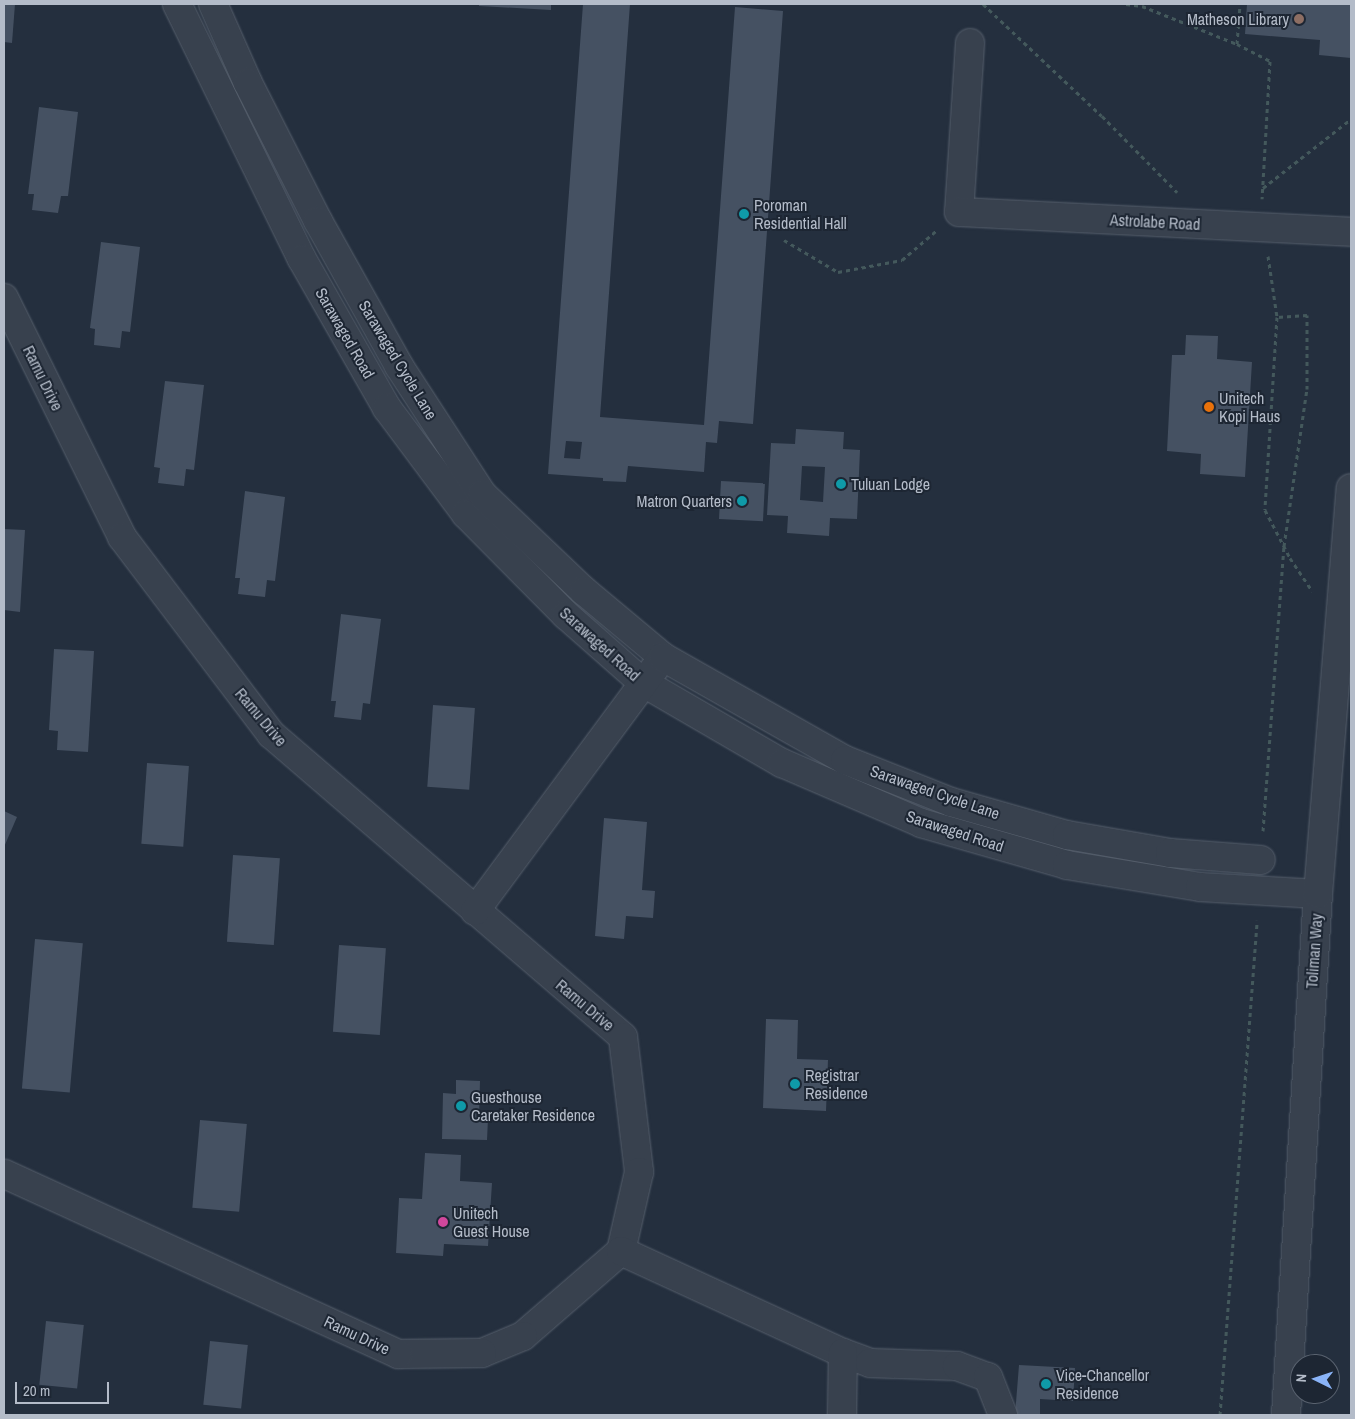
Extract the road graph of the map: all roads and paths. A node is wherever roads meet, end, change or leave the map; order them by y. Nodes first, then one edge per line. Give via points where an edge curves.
1 (177, 4) edge
2 (213, 4) edge
3 (983, 4) edge
4 (1126, 4) edge
5 (1240, 4) edge
6 (970, 43) dead end
7 (1237, 44) junction
8 (1351, 119) edge
9 (1262, 188) junction
10 (959, 212) junction
11 (1208, 225) junction
12 (1260, 228) junction
13 (1351, 232) edge
14 (784, 240) dead end
15 (4, 298) edge
16 (1351, 488) edge
17 (1314, 596) dead end
18 (663, 657) junction
19 (642, 682) junction
20 (1261, 860) dead end
21 (1318, 894) junction
22 (475, 911) junction
23 (4, 1174) edge
24 (621, 1251) junction
25 (843, 1353) junction
26 (842, 1415) edge
27 (1002, 1415) edge
28 (1286, 1415) edge

1 - 19 street, Sarawaged Road via 302,259 387,408 466,514 566,615
2 - 18 street, Sarawaged Cycle Lane via 248,83 318,220 398,366 482,494 584,591
3 - 11 path via 1102,116
4 - 7 path via 1142,6
5 - 7 path
6 - 10 street
7 - 9 path via 1270,60
8 - 9 path
9 - 12 path
10 - 11 street, Astrolabe Road
10 - 14 path via 902,260 838,272
11 - 12 street, Astrolabe Road
12 - 13 street, Astrolabe Road
12 - 17 path via 1266,246 1277,317 1265,510
15 - 22 street, Ramu Drive via 122,538 271,734
16 - 21 street, Toliman Way
18 - 19 street
18 - 20 street, Sarawaged Cycle Lane via 844,760 951,802 1068,835 1170,853
19 - 21 street, Sarawaged Road via 782,763 921,823 1067,865 1200,887
19 - 22 street
21 - 28 street, Toliman Way
22 - 24 street, Ramu Drive via 623,1037 639,1172
23 - 24 street, Ramu Drive via 398,1354 482,1353 523,1336
24 - 25 street
25 - 26 street
25 - 27 street via 870,1363 957,1366 988,1377

